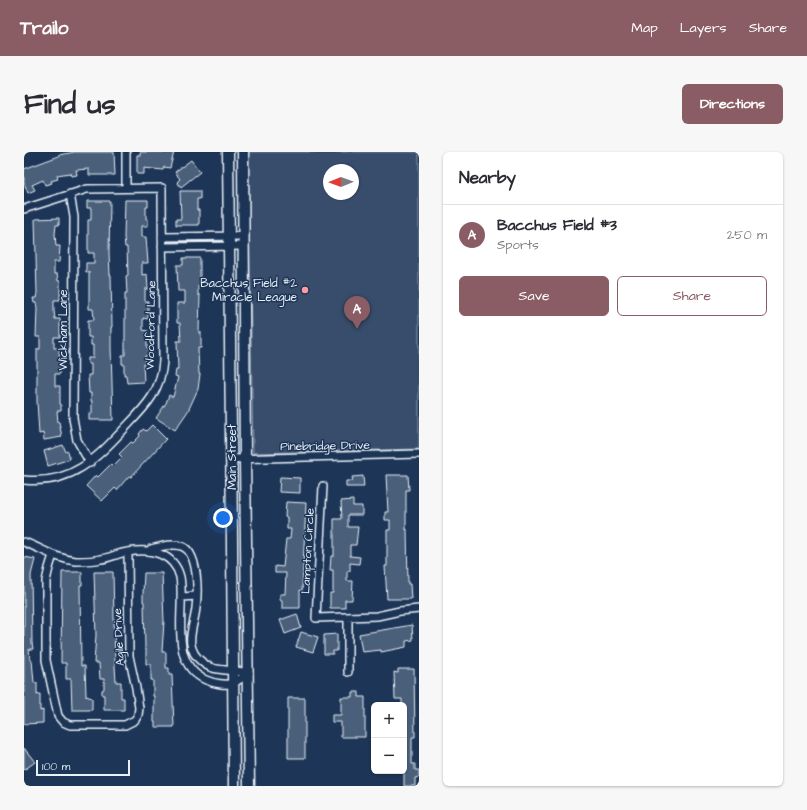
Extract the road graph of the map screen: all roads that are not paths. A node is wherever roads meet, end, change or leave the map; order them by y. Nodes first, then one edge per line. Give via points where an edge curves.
1 (126, 152) edge
2 (228, 152) edge
3 (243, 152) edge
4 (126, 188) junction
5 (70, 194) junction
6 (24, 209) edge
7 (230, 236) junction
8 (244, 236) junction
9 (162, 237) junction
10 (244, 246) junction
11 (162, 247) junction
12 (230, 247) junction
13 (419, 454) edge
14 (232, 459) junction
15 (245, 459) junction
16 (419, 459) edge
17 (90, 463) junction
18 (24, 480) edge
19 (322, 486) dead end
20 (24, 542) edge
21 (146, 550) junction
22 (128, 552) junction
23 (53, 555) junction
24 (197, 596) junction
25 (181, 597) junction
26 (419, 609) edge
27 (348, 617) junction
28 (232, 670) junction
29 (348, 672) dead end
30 (249, 673) junction
31 (232, 684) junction
32 (234, 786) edge
33 (249, 786) edge

1 - 4 street
2 - 7 main road, Main Street
3 - 8 main road, Main Street
4 - 5 street via 87,189
4 - 9 street, Woodford Lane via 162,188
5 - 6 street
5 - 17 street, Wickham Lane via 74,218 73,418 77,440
7 - 8 street
7 - 9 street
7 - 12 main road, Main Street
8 - 10 main road, Main Street
9 - 11 street, Woodford Lane
10 - 12 street
10 - 15 main road, Main Street
11 - 12 street
11 - 17 street, Woodford Lane via 163,361 159,383 145,407
12 - 14 main road, Main Street
13 - 15 street, Pinebridge Drive
13 - 16 street
14 - 15 street, Pinebridge Drive
14 - 28 main road, Main Street
15 - 30 main road, Main Street
17 - 18 street, Woodford Lane via 60,477
19 - 27 street, Lampton Circle via 316,618
20 - 23 street
21 - 22 street
21 - 24 street via 167,545 187,549 193,558
21 - 25 street via 164,555 176,566 181,579
22 - 23 street via 92,561 76,561
22 - 23 street, Agile Drive via 129,656 139,708 135,720 126,724 70,725 61,721 57,714 46,660 46,586
24 - 25 street
24 - 28 street via 190,634 194,652 200,661 211,668
25 - 31 street via 182,648 186,663 206,680
26 - 27 street via 376,616
27 - 29 street
28 - 30 street
28 - 31 main road, Main Street
30 - 31 street
30 - 33 main road, Main Street
31 - 32 main road, Main Street

